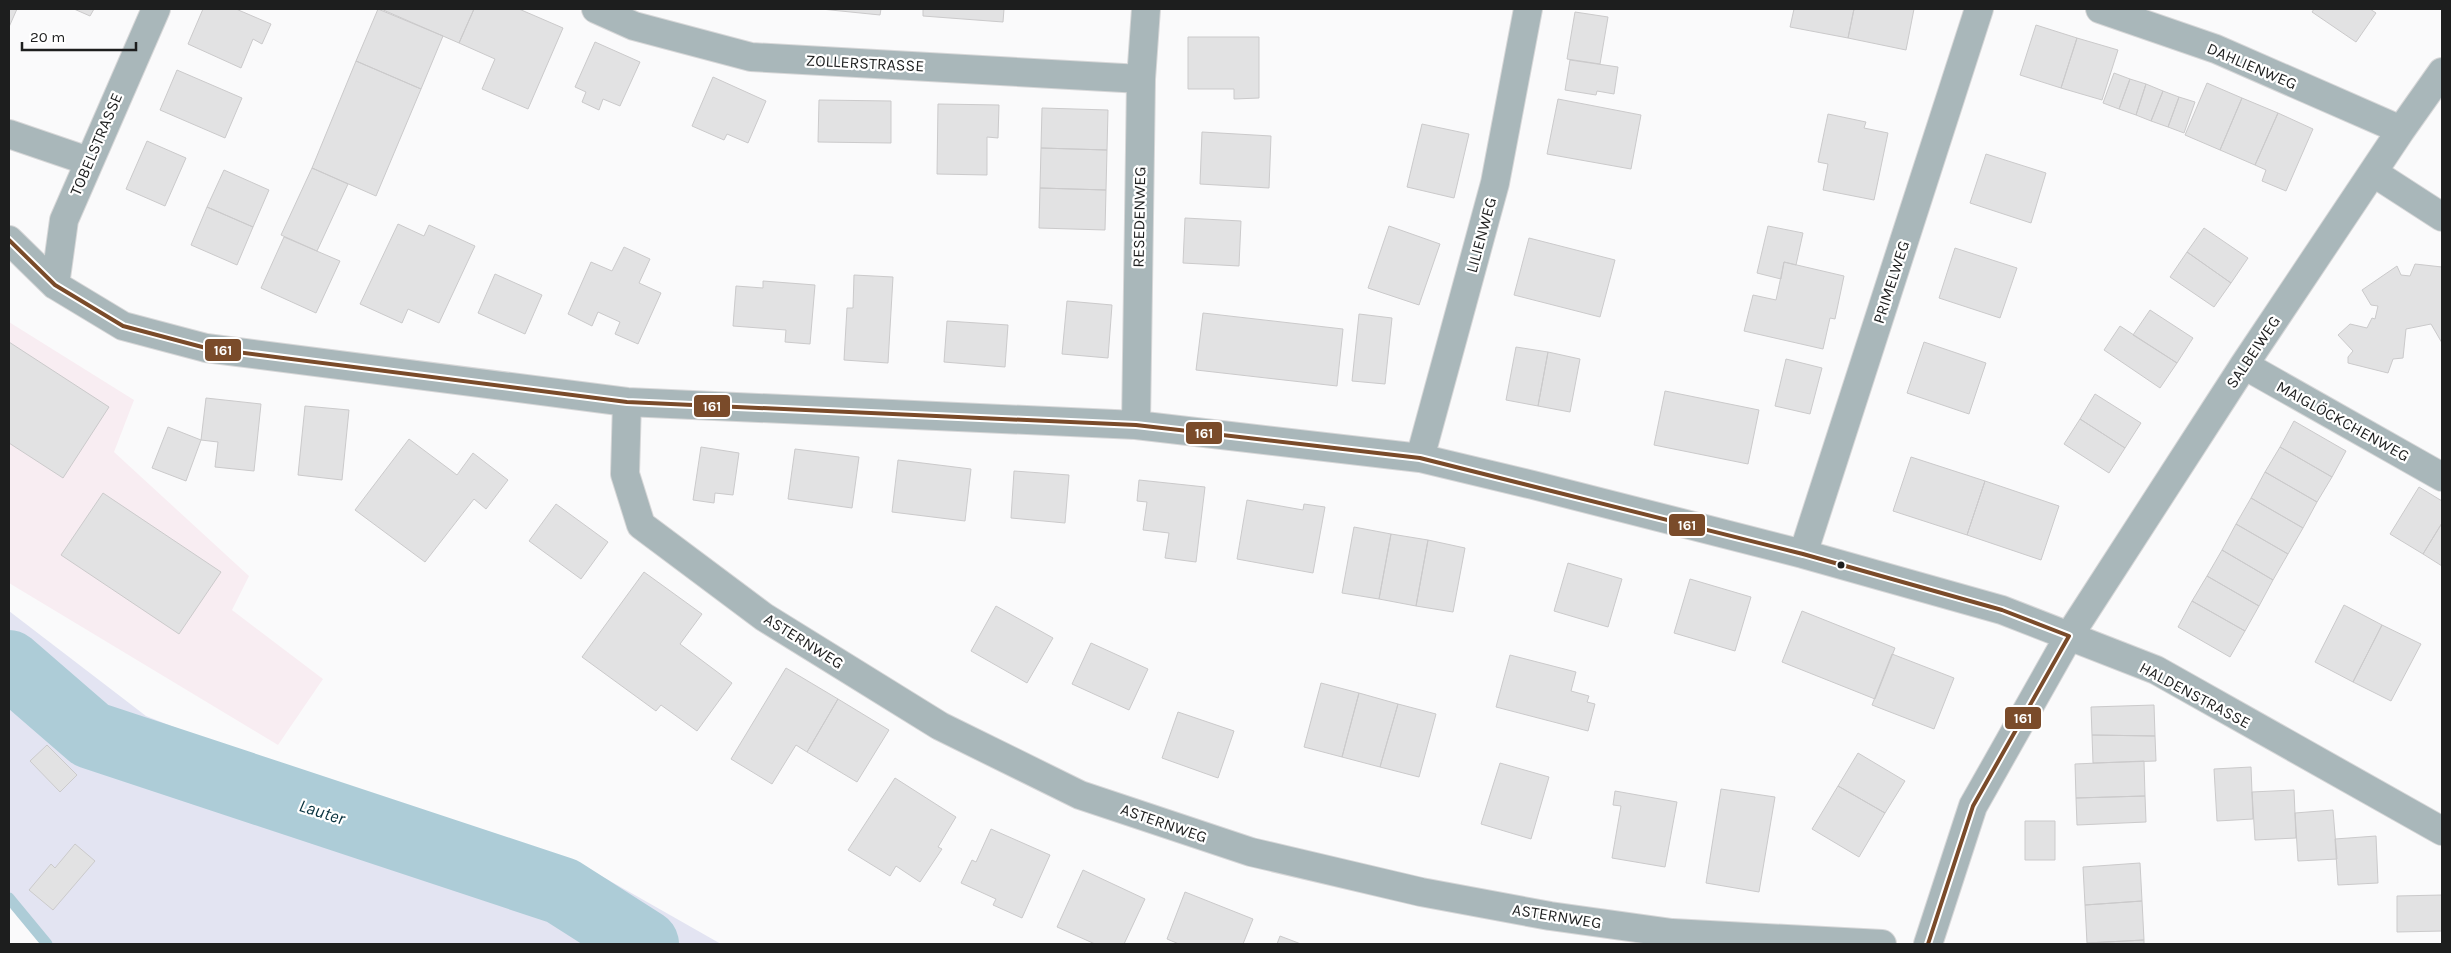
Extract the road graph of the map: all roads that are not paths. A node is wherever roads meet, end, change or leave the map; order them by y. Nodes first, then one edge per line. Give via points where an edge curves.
1 (156, 9) edge
2 (596, 9) edge
3 (1146, 9) edge
4 (1528, 9) edge
5 (1979, 9) edge
6 (2100, 9) edge
7 (2442, 72) edge
8 (1142, 79) junction
9 (2401, 130) junction
10 (9, 134) edge
11 (88, 162) junction
12 (2374, 173) junction
13 (2442, 218) edge
14 (9, 240) edge
15 (54, 285) junction
16 (2244, 365) junction
17 (627, 402) junction
18 (1136, 424) junction
19 (1420, 458) junction
20 (2442, 476) edge
21 (1803, 554) junction
22 (2069, 636) junction
23 (2442, 831) edge
24 (1882, 944) edge
25 (1928, 944) edge

1 - 11 street, TOBELSTRASSE
2 - 8 street, ZOLLERSTRASSE via 634,26 751,57
3 - 8 street, RESEDENWEG
4 - 19 street, LILIENWEG via 1495,182
5 - 21 street, PRIMELWEG
6 - 9 street, DAHLIENWEG via 2216,49
7 - 9 street, SALBEIWEG
8 - 18 street, RESEDENWEG
9 - 12 street, SALBEIWEG
10 - 11 street
11 - 15 street, TOBELSTRASSE via 64,220
12 - 13 street
12 - 16 street, SALBEIWEG
14 - 15 street, HALDENSTRASSE
15 - 17 street, HALDENSTRASSE via 123,326 206,348
16 - 20 street, MAIGLÖCKCHENWEG
16 - 22 street, SALBEIWEG
17 - 18 street, HALDENSTRASSE
17 - 24 street, ASTERNWEG via 625,474 641,525 764,617 932,721 1080,795 1250,852 1421,892 1550,916 1672,933
18 - 19 street, HALDENSTRASSE
19 - 21 street, HALDENSTRASSE
21 - 22 street, HALDENSTRASSE via 2002,610
22 - 23 street, HALDENSTRASSE via 2156,670
22 - 25 street via 1973,806

